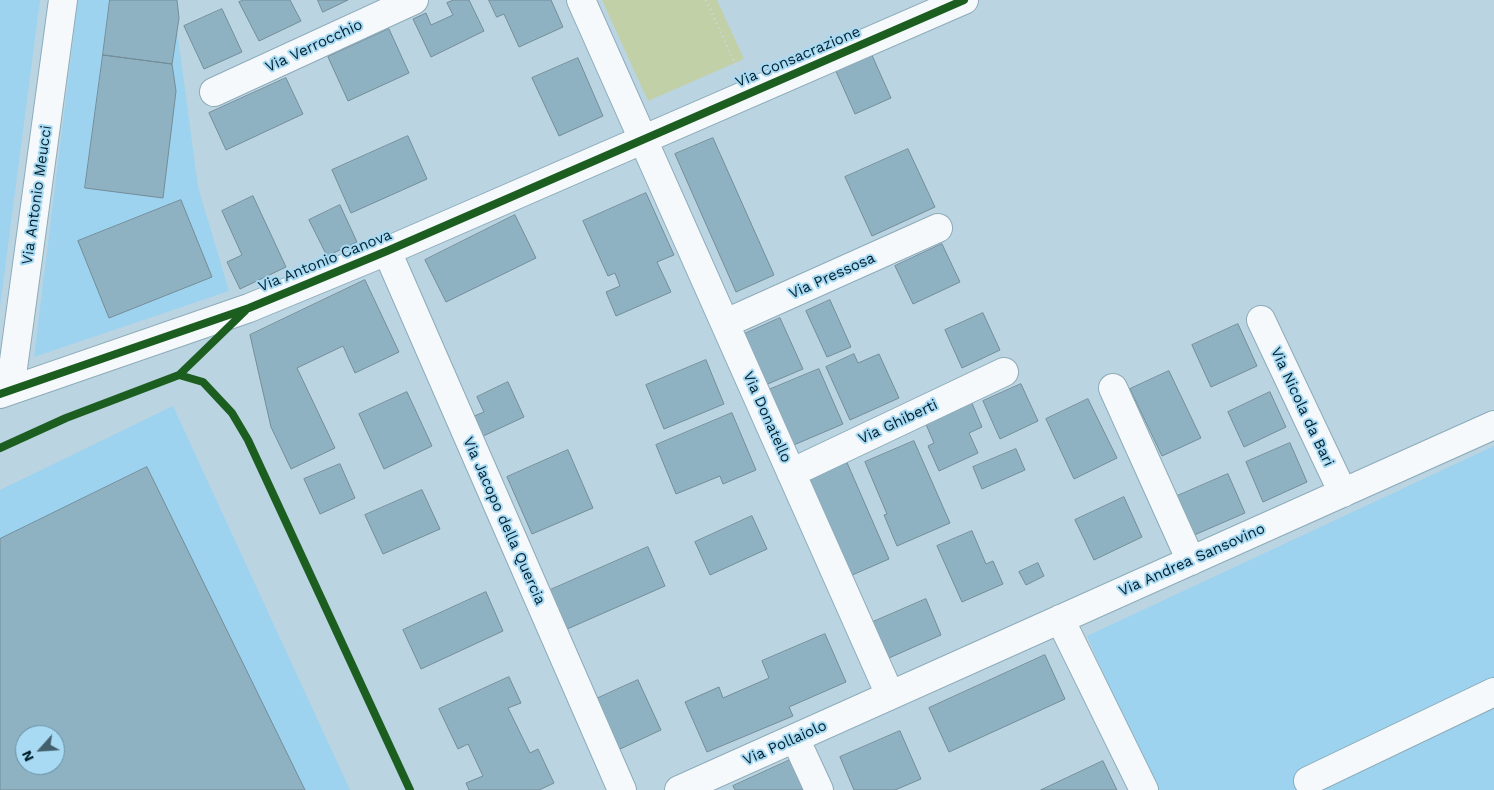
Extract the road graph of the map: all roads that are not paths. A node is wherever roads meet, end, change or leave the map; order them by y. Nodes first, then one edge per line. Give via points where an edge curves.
1 (64, 0) edge
2 (414, 0) edge
3 (581, 0) edge
4 (964, 0) edge
5 (214, 92) dead end
6 (644, 139) junction
7 (938, 228) dead end
8 (387, 251) junction
9 (1261, 320) dead end
10 (726, 324) junction
11 (1004, 372) dead end
12 (1113, 388) dead end
13 (5, 392) edge
14 (1494, 426) edge
15 (791, 472) junction
16 (1343, 493) junction
17 (1191, 561) junction
18 (1060, 620) junction
19 (1494, 692) edge
20 (890, 696) junction
21 (796, 738) junction
22 (1308, 781) dead end
23 (622, 790) edge
24 (679, 790) edge
25 (819, 790) edge
26 (1144, 790) edge

1 - 13 street, Via Antonio Meucci
2 - 5 street, Via Verrocchio
3 - 6 street, Via Donatello
4 - 6 street, Via Consacrazione
6 - 8 street, Via Antonio Canova
6 - 10 street, Via Donatello
7 - 10 street, Via Pressosa
8 - 13 street, Via Antonio Canova via 249,308
8 - 23 street, Via Jacopo della Quercia
9 - 16 street, Via Nicola da Bari
10 - 15 street, Via Donatello
11 - 15 street, Via Ghiberti
12 - 17 street
14 - 16 street, Via Andrea Sansovino
15 - 20 street, Via Donatello
16 - 17 street, Via Andrea Sansovino
17 - 18 street, Via Andrea Sansovino
18 - 20 street, Via Andrea Sansovino
18 - 26 street
19 - 22 street
20 - 21 street, Via Pollaiolo
21 - 24 street, Via Pollaiolo
21 - 25 street

